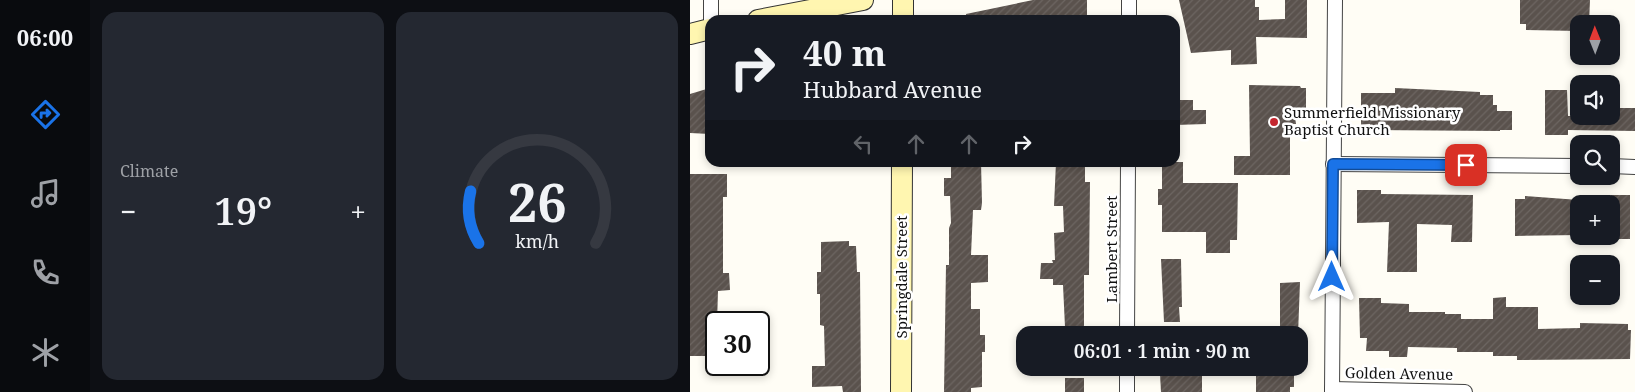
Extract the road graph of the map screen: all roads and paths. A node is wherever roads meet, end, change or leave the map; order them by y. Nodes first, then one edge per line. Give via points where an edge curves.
1 (711, 0) edge
2 (863, 0) edge
3 (903, 0) edge
4 (1129, 0) edge
5 (1335, 0) edge
6 (710, 15) edge
7 (784, 15) edge
8 (903, 15) edge
9 (1129, 15) edge
10 (705, 30) edge
11 (690, 34) edge
12 (1333, 164) junction
13 (1570, 166) edge
14 (1620, 166) edge
15 (1635, 166) edge
16 (902, 167) edge
17 (1128, 167) edge
18 (1127, 326) edge
19 (1127, 376) edge
20 (1332, 391) edge
21 (901, 392) edge
22 (1127, 392) edge
23 (1465, 392) edge

1 - 6 street
2 - 7 street
3 - 8 street
4 - 9 street
5 - 12 street
10 - 11 street
12 - 13 street
12 - 20 street
14 - 15 street
16 - 21 street, Springdale Street
17 - 18 street, Lambert Street
19 - 22 street
20 - 23 street, Golden Avenue

